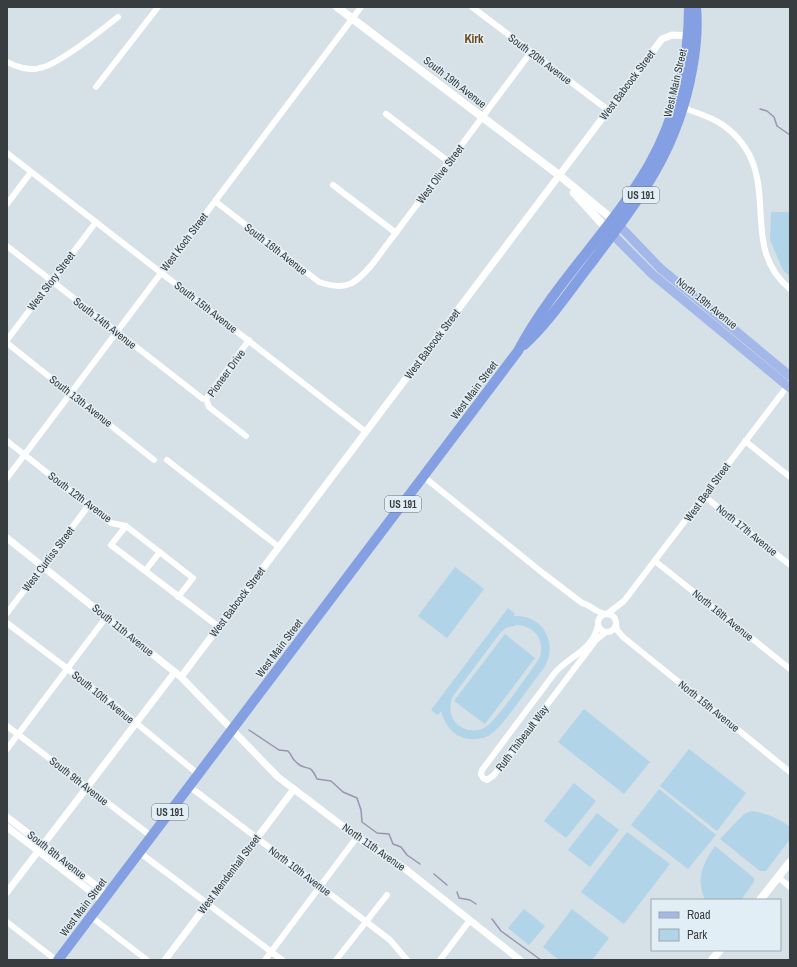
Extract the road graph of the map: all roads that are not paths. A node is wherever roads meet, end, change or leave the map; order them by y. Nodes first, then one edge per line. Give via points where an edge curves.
1 (158, 7) edge
2 (337, 7) edge
3 (361, 7) edge
4 (472, 7) edge
5 (689, 7) edge
6 (696, 7) edge
7 (118, 17) dead end
8 (352, 18) junction
9 (693, 36) junction
10 (531, 52) junction
11 (7, 62) edge
12 (96, 87) dead end
13 (684, 108) junction
14 (608, 110) junction
15 (386, 114) dead end
16 (482, 118) junction
17 (7, 153) edge
18 (449, 162) junction
19 (31, 172) junction
20 (559, 175) junction
21 (333, 185) dead end
22 (215, 201) junction
23 (7, 204) edge
24 (96, 222) junction
25 (616, 222) junction
26 (605, 227) junction
27 (396, 233) junction
28 (613, 235) junction
29 (7, 246) edge
30 (161, 272) junction
31 (52, 281) junction
32 (342, 287) joint
33 (790, 289) edge
34 (116, 332) junction
35 (7, 340) edge
36 (250, 340) junction
37 (7, 343) edge
38 (518, 351) junction
39 (790, 376) edge
40 (789, 385) edge
41 (70, 394) junction
42 (203, 399) dead end
43 (366, 432) junction
44 (246, 436) dead end
45 (7, 440) edge
46 (745, 441) junction
47 (25, 455) junction
48 (154, 460) dead end
49 (167, 460) dead end
50 (424, 477) junction
51 (790, 477) edge
52 (7, 478) edge
53 (704, 496) junction
54 (89, 505) junction
55 (126, 526) junction
56 (7, 538) edge
57 (279, 547) junction
58 (160, 552) junction
59 (655, 561) junction
60 (790, 565) edge
61 (43, 566) junction
62 (145, 571) junction
63 (178, 597) junction
64 (624, 601) junction
65 (582, 603) junction
66 (7, 613) edge
67 (607, 614) junction
68 (107, 616) junction
69 (616, 622) junction
70 (7, 623) edge
71 (598, 624) junction
72 (219, 627) junction
73 (608, 632) junction
74 (627, 641) junction
75 (68, 669) junction
76 (790, 669) edge
77 (175, 672) junction
78 (181, 677) junction
79 (136, 723) junction
80 (7, 726) edge
81 (232, 729) junction
82 (18, 734) junction
83 (7, 749) edge
84 (790, 772) edge
85 (198, 774) junction
86 (189, 786) junction
87 (86, 788) junction
88 (294, 789) junction
89 (7, 816) edge
90 (7, 826) edge
91 (151, 836) junction
92 (357, 837) junction
93 (257, 838) junction
94 (43, 845) junction
95 (38, 851) junction
96 (139, 852) junction
97 (790, 862) edge
98 (778, 877) junction
99 (320, 886) junction
100 (790, 887) edge
101 (7, 892) edge
102 (387, 895) dead end
103 (105, 897) junction
104 (761, 899) edge
105 (208, 903) junction
106 (90, 916) junction
107 (470, 920) junction
108 (367, 921) junction
109 (7, 922) edge
110 (719, 951) edge
111 (271, 952) junction
112 (57, 960) edge
113 (147, 960) edge
114 (164, 960) edge
115 (265, 960) edge
116 (282, 960) edge
117 (336, 960) edge
118 (406, 960) edge
119 (440, 960) edge
120 (520, 960) edge
121 (712, 960) edge

1 - 12 street
2 - 8 main road, South 19th Avenue
3 - 8 street, West Koch Street
4 - 10 street, South 20th Avenue
5 - 9 highway, West Main Street / US 191
6 - 9 highway, West Main Street / US 191
7 - 11 street via 42,68 17,67
8 - 16 main road, South 19th Avenue
8 - 22 street, West Koch Street
9 - 13 highway, West Main Street / US 191
9 - 14 street, West Babcock Street via 672,35 662,39
9 - 25 highway, West Main Street / US 191 via 664,134 650,164
10 - 14 street, South 20th Avenue
10 - 16 street, West Olive Street
13 - 25 highway, West Main Street / US 191 via 658,169
13 - 33 street via 722,125 747,149 760,184 764,247 776,272
14 - 20 street, West Babcock Street
15 - 18 street
16 - 18 street, West Olive Street
16 - 20 main road, South 19th Avenue
17 - 19 street, South 15th Avenue
18 - 27 street, West Olive Street
19 - 23 street
19 - 24 street, South 15th Avenue
20 - 25 main road, South 19th Avenue
20 - 26 main road, South 19th Avenue
20 - 43 street, West Babcock Street
21 - 27 street
22 - 30 street, West Koch Street
22 - 32 street, South 16th Avenue via 319,282
24 - 30 street, South 15th Avenue
24 - 31 street, West Story Street
25 - 26 highway, West Main Street / US 191
25 - 28 highway, West Main Street / US 191
25 - 39 main road, North 19th Avenue via 660,268
26 - 28 main road, South 19th Avenue
26 - 38 highway, West Main Street / US 191 via 532,323
27 - 32 street, West Olive Street via 364,274 353,283
28 - 38 highway, West Main Street / US 191 via 541,330
28 - 40 main road, North 19th Avenue via 652,274
29 - 31 street, South 14th Avenue
30 - 34 street, West Koch Street
30 - 36 street, South 15th Avenue
31 - 34 street, South 14th Avenue
31 - 35 street, West Story Street
34 - 41 street, West Koch Street
34 - 42 street, South 14th Avenue
36 - 43 street, South 15th Avenue
36 - 44 street, Pioneer Drive via 206,399 212,410
37 - 41 street, South 13th Avenue
38 - 50 highway, West Main Street / US 191
40 - 46 street, West Beall Street
41 - 47 street, West Koch Street
41 - 48 street, South 13th Avenue
43 - 57 street, West Babcock Street
45 - 47 street, South 12th Avenue
46 - 51 street
46 - 53 street, West Beall Street
47 - 52 street, West Koch Street
47 - 54 street, South 12th Avenue
49 - 57 street
50 - 65 street
50 - 81 highway, West Main Street / US 191
53 - 59 street, West Beall Street
53 - 60 street, North 17th Avenue
54 - 55 street, South 12th Avenue via 111,523
54 - 61 street, West Curtiss Street
55 - 58 street, South 12th Avenue
55 - 62 street via 111,545
56 - 61 street, South 11th Avenue
57 - 72 street, West Babcock Street
58 - 62 street
58 - 63 street, South 12th Avenue via 193,578
59 - 64 street, West Beall Street
59 - 76 street, North 16th Avenue
61 - 66 street, West Curtiss Street
61 - 68 street, South 11th Avenue
62 - 63 street
63 - 72 street
64 - 67 street, West Beall Street
64 - 69 street, West Beall Street
65 - 67 street via 599,613
65 - 71 street
67 - 69 street
67 - 71 street via 601,617
68 - 75 street
68 - 77 street, South 11th Avenue
69 - 73 street via 614,629
69 - 74 street, North 15th Avenue via 617,630
70 - 75 street, South 10th Avenue
71 - 73 street via 601,630
71 - 73 street, Ruth Thibeault Way via 595,634 580,653 560,667 549,680 482,770 483,778 487,780 494,775 596,640
72 - 78 street, West Babcock Street
73 - 74 street, North 15th Avenue
74 - 84 street, North 15th Avenue
75 - 79 street, South 10th Avenue
75 - 82 street
77 - 78 street, South 11th Avenue
77 - 79 street
78 - 81 street, South 11th Avenue
79 - 85 street, South 10th Avenue
79 - 87 street
80 - 82 street, South 9th Avenue
81 - 85 highway, West Main Street / US 191
81 - 88 street, North 11th Avenue via 268,767
82 - 83 street
82 - 87 street, South 9th Avenue
85 - 86 highway, West Main Street / US 191
86 - 91 highway, West Main Street / US 191
86 - 93 street, North 10th Avenue
87 - 91 street, South 9th Avenue
87 - 94 street
88 - 92 street, North 11th Avenue
88 - 93 street, West Mendenhall Street
89 - 94 street, South 8th Avenue
90 - 95 street, South 8th Avenue
91 - 96 highway, West Main Street / US 191
92 - 99 street
92 - 107 street, North 11th Avenue via 404,868
93 - 99 street, North 10th Avenue
93 - 105 street, West Mendenhall Street
94 - 95 street
94 - 103 street, South 8th Avenue
95 - 101 street
95 - 103 street, South 8th Avenue
96 - 103 highway, West Main Street / US 191
96 - 105 street
97 - 98 main road
98 - 100 street
98 - 104 main road
99 - 108 street, North 10th Avenue
99 - 111 street
102 - 108 street
103 - 106 highway, West Main Street / US 191
105 - 111 street
105 - 114 street, West Mendenhall Street
106 - 112 highway, West Main Street / US 191
106 - 113 street
107 - 119 street
107 - 120 street, North 11th Avenue
108 - 117 street
108 - 118 street, North 10th Avenue via 396,945
109 - 112 street
110 - 121 main road
111 - 115 street
111 - 116 street

